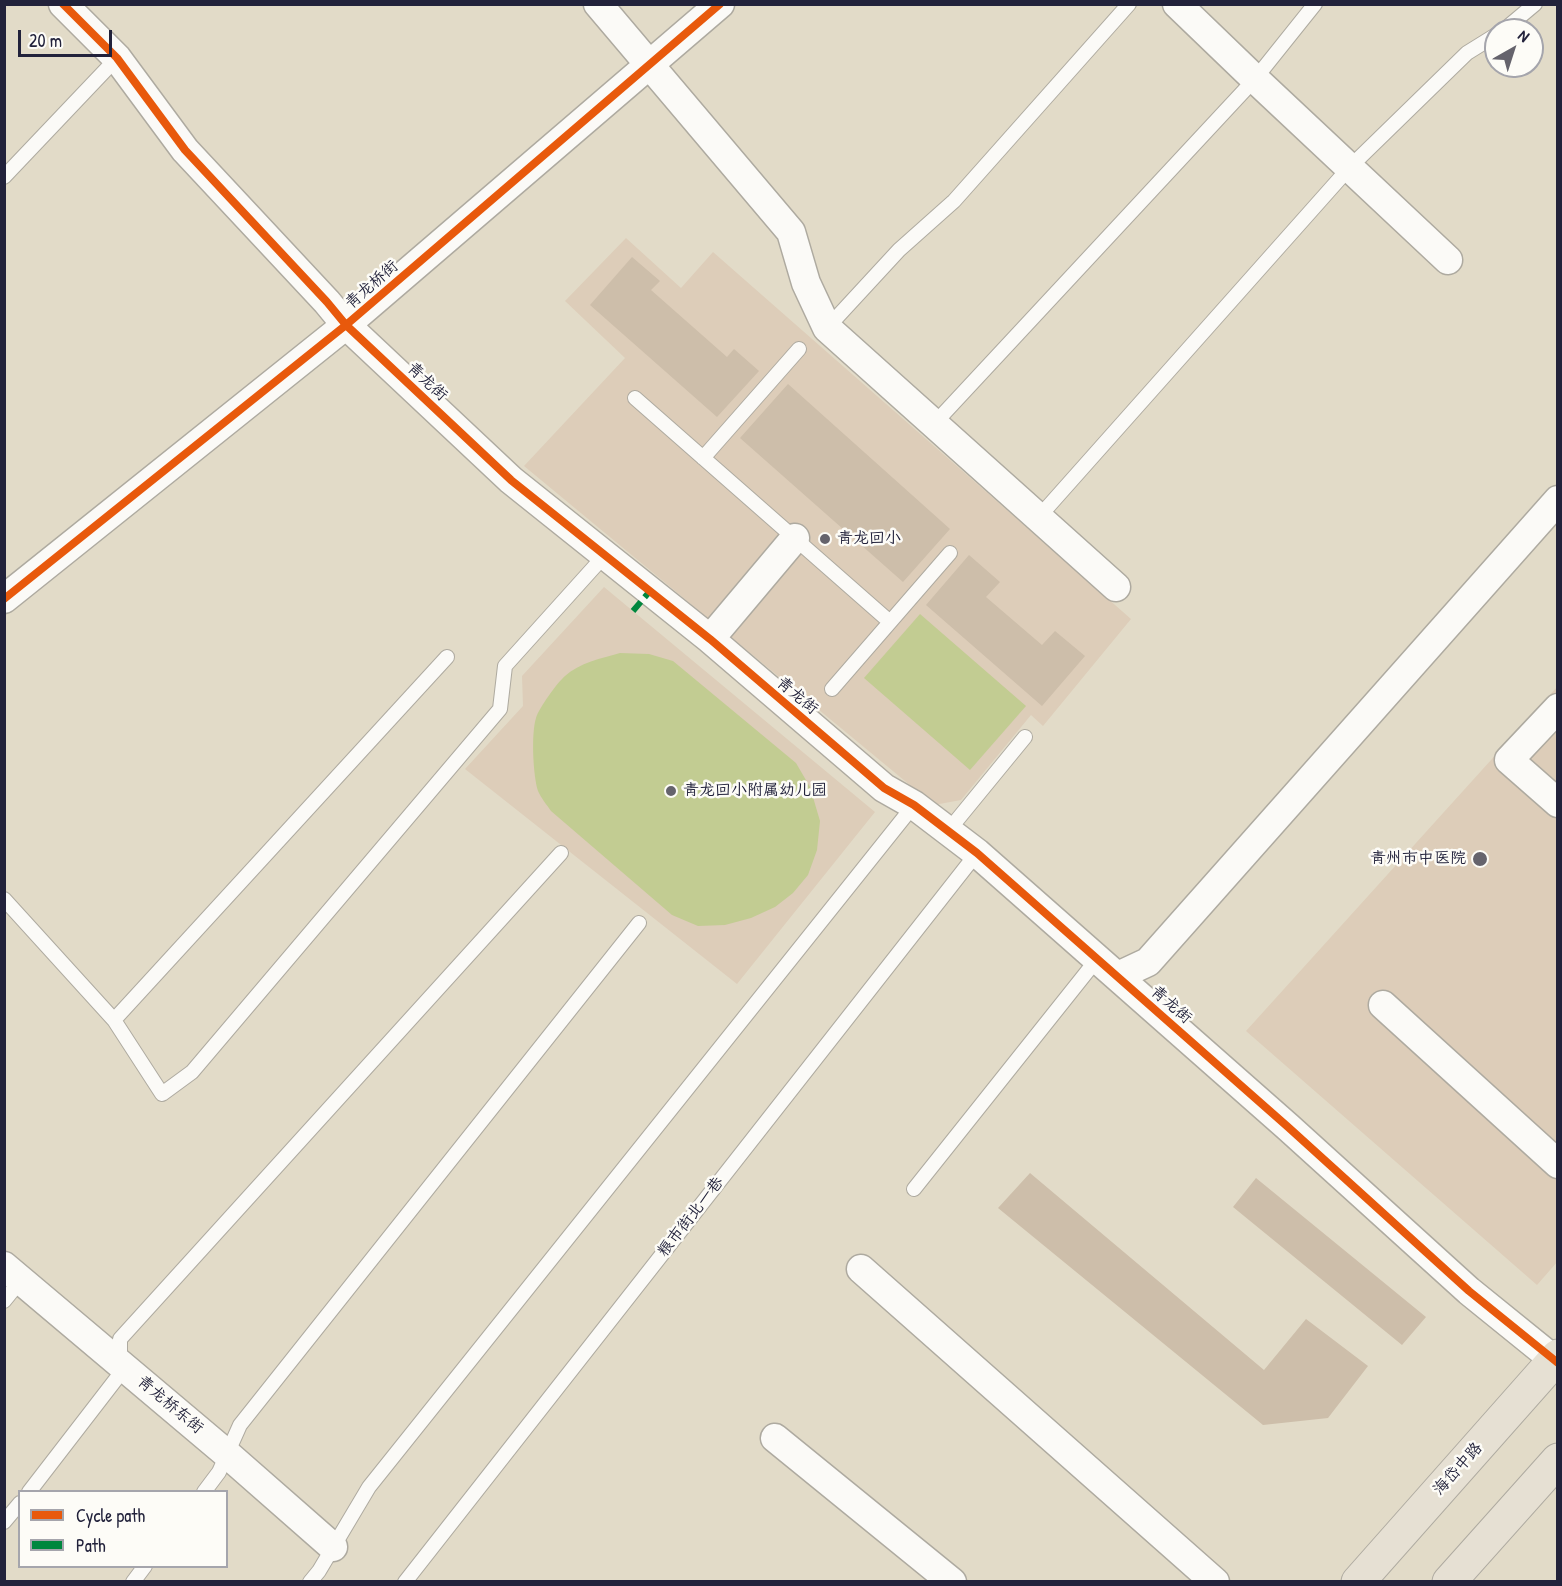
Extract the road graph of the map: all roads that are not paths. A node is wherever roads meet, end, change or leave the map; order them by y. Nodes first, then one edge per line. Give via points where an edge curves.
1 (63, 4) edge
2 (598, 4) edge
3 (720, 4) edge
4 (1129, 4) edge
5 (1315, 4) edge
6 (1535, 4) edge
7 (1187, 7) edge
8 (1518, 18) edge
9 (1484, 42) edge
10 (117, 58) junction
11 (649, 65) junction
12 (1255, 80) junction
13 (1350, 167) junction
14 (4, 177) edge
15 (1448, 260) dead end
16 (346, 325) junction
17 (827, 328) junction
18 (799, 349) dead end
19 (635, 398) dead end
20 (934, 424) junction
21 (703, 458) junction
22 (1557, 500) edge
23 (1038, 518) junction
24 (795, 538) junction
25 (950, 553) dead end
26 (605, 555) junction
27 (1116, 587) dead end
28 (4, 599) edge
29 (890, 622) junction
30 (710, 639) junction
31 (447, 657) dead end
32 (832, 689) dead end
33 (1557, 708) edge
34 (1024, 737) dead end
35 (1557, 802) edge
36 (914, 805) junction
37 (948, 831) junction
38 (561, 853) dead end
39 (977, 853) junction
40 (4, 899) edge
41 (639, 923) dead end
42 (1108, 967) junction
43 (1383, 1005) dead end
44 (114, 1020) junction
45 (1557, 1164) edge
46 (914, 1189) dead end
47 (861, 1269) dead end
48 (10, 1282) edge
49 (1556, 1360) edge
50 (120, 1362) junction
51 (775, 1438) dead end
52 (227, 1454) junction
53 (1557, 1460) edge
54 (29, 1490) edge
55 (205, 1490) edge
56 (18, 1505) edge
57 (4, 1522) edge
58 (333, 1547) junction
59 (143, 1568) edge
60 (133, 1581) edge
61 (310, 1581) edge
62 (405, 1581) edge
63 (952, 1581) edge
64 (1215, 1581) edge
65 (1358, 1581) edge
66 (1449, 1581) edge

1 - 10 street, 青龙街
2 - 11 street
3 - 11 street, 青龙桥街
4 - 17 lane via 954,201 899,250
5 - 12 lane
6 - 8 lane
7 - 12 street
9 - 13 lane via 1467,53
10 - 14 lane
10 - 16 street, 青龙街 via 185,150
11 - 16 street, 青龙桥街
11 - 17 street via 791,232 806,283
12 - 13 street
12 - 20 lane
13 - 15 street
13 - 23 lane
16 - 26 street, 青龙街 via 511,480
16 - 28 street, 青龙桥街
17 - 20 street
18 - 21 lane
19 - 21 lane
20 - 23 street
21 - 24 lane
22 - 42 street via 1148,962
23 - 27 street
24 - 29 lane
24 - 30 street
25 - 29 lane
26 - 30 street, 青龙街
26 - 44 lane via 505,666 500,709 192,1072 162,1094
29 - 32 lane
30 - 36 street, 青龙街 via 884,788
31 - 44 lane
33 - 35 street via 1509,760
34 - 37 lane
36 - 37 street, 青龙街
36 - 58 lane via 369,1487
37 - 39 street, 青龙街
38 - 50 lane via 120,1339
39 - 42 street, 青龙街
39 - 62 lane, 粮市街北一巷
40 - 44 lane
41 - 52 lane via 240,1425
42 - 46 lane
42 - 49 street, 青龙街 via 1469,1291
43 - 45 street
47 - 64 street
48 - 50 street, 青龙桥东街
49 - 65 main road, 海岱中路
50 - 52 street, 青龙桥东街
50 - 54 lane via 120,1374
51 - 63 street
52 - 55 lane
52 - 58 street, 青龙桥东街
53 - 66 main road
56 - 57 lane
58 - 61 lane
59 - 60 lane

